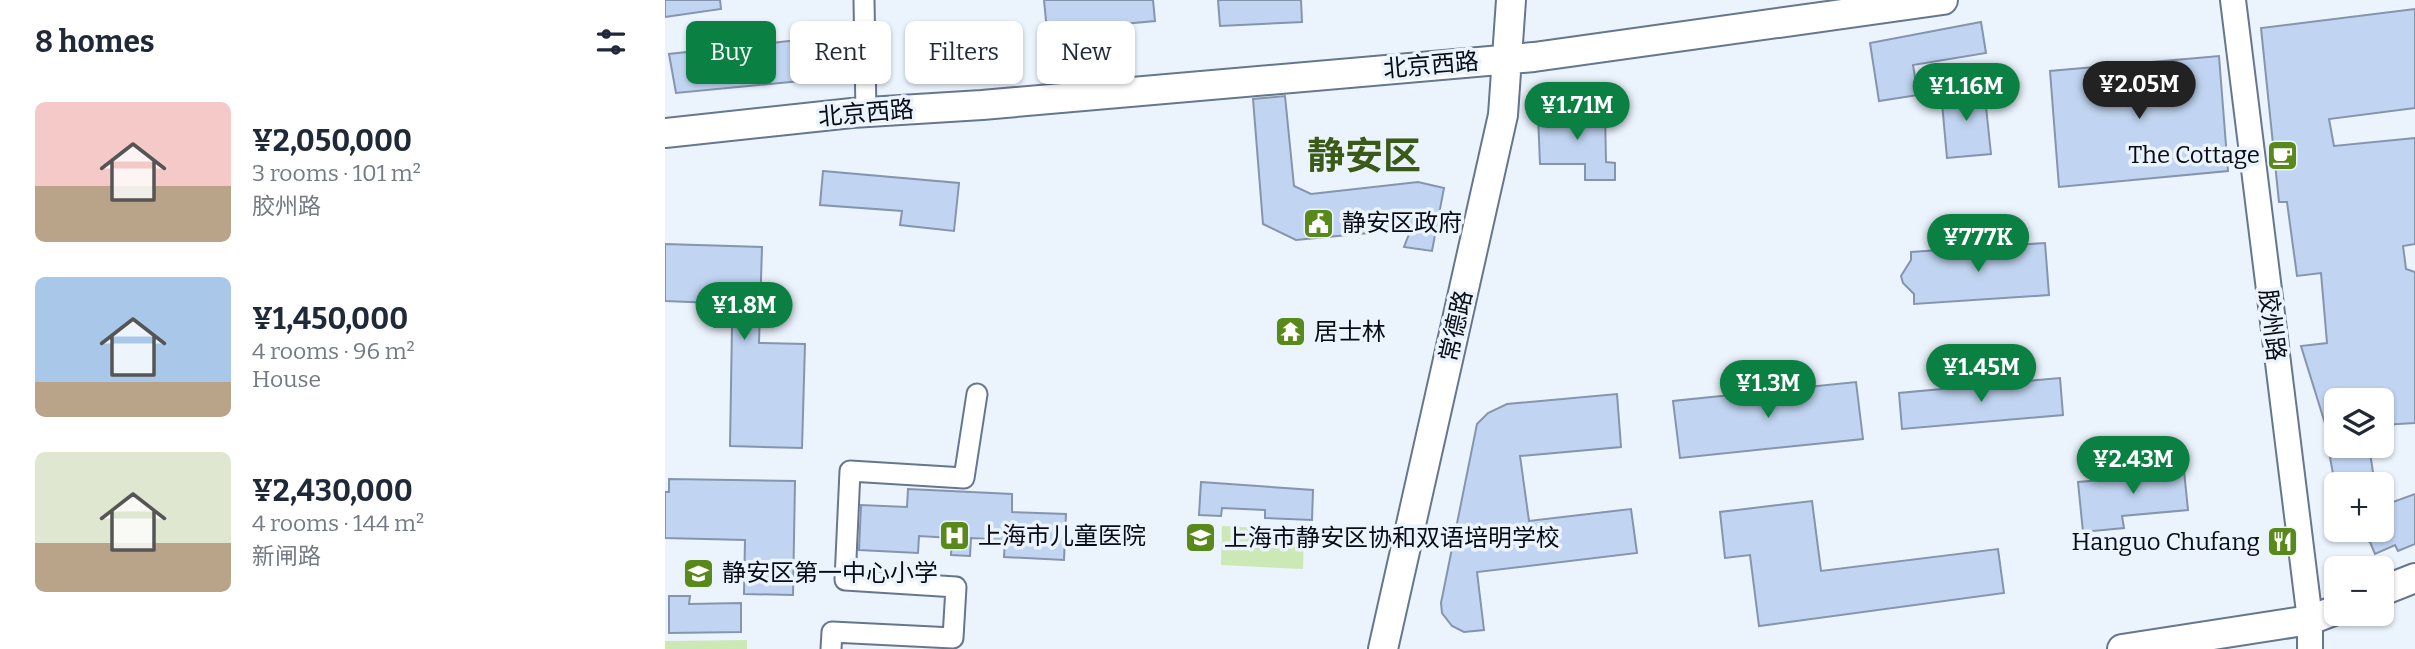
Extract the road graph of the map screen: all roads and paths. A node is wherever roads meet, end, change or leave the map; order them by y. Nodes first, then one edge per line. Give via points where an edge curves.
1 (864, 0) edge
2 (1511, 0) edge
3 (1943, 0) edge
4 (2233, 0) edge
5 (1507, 59) junction
6 (866, 112) junction
7 (665, 134) edge
8 (977, 394) dead end
9 (2415, 578) edge
10 (2394, 586) edge
11 (2324, 615) edge
12 (2310, 620) junction
13 (831, 649) edge
14 (1383, 649) edge
15 (2122, 649) edge
16 (2309, 649) edge

1 - 6 street
2 - 5 main road, 常德路
3 - 5 main road, 北京西路
4 - 12 street, 胶州路
5 - 6 main road, 北京西路
5 - 14 main road, 常德路 via 1503,115
6 - 7 main road, 北京西路
8 - 13 street via 964,478 850,471 845,580 956,587 953,638 832,632
9 - 10 main road
11 - 12 main road
12 - 15 main road
12 - 16 street, 胶州路

